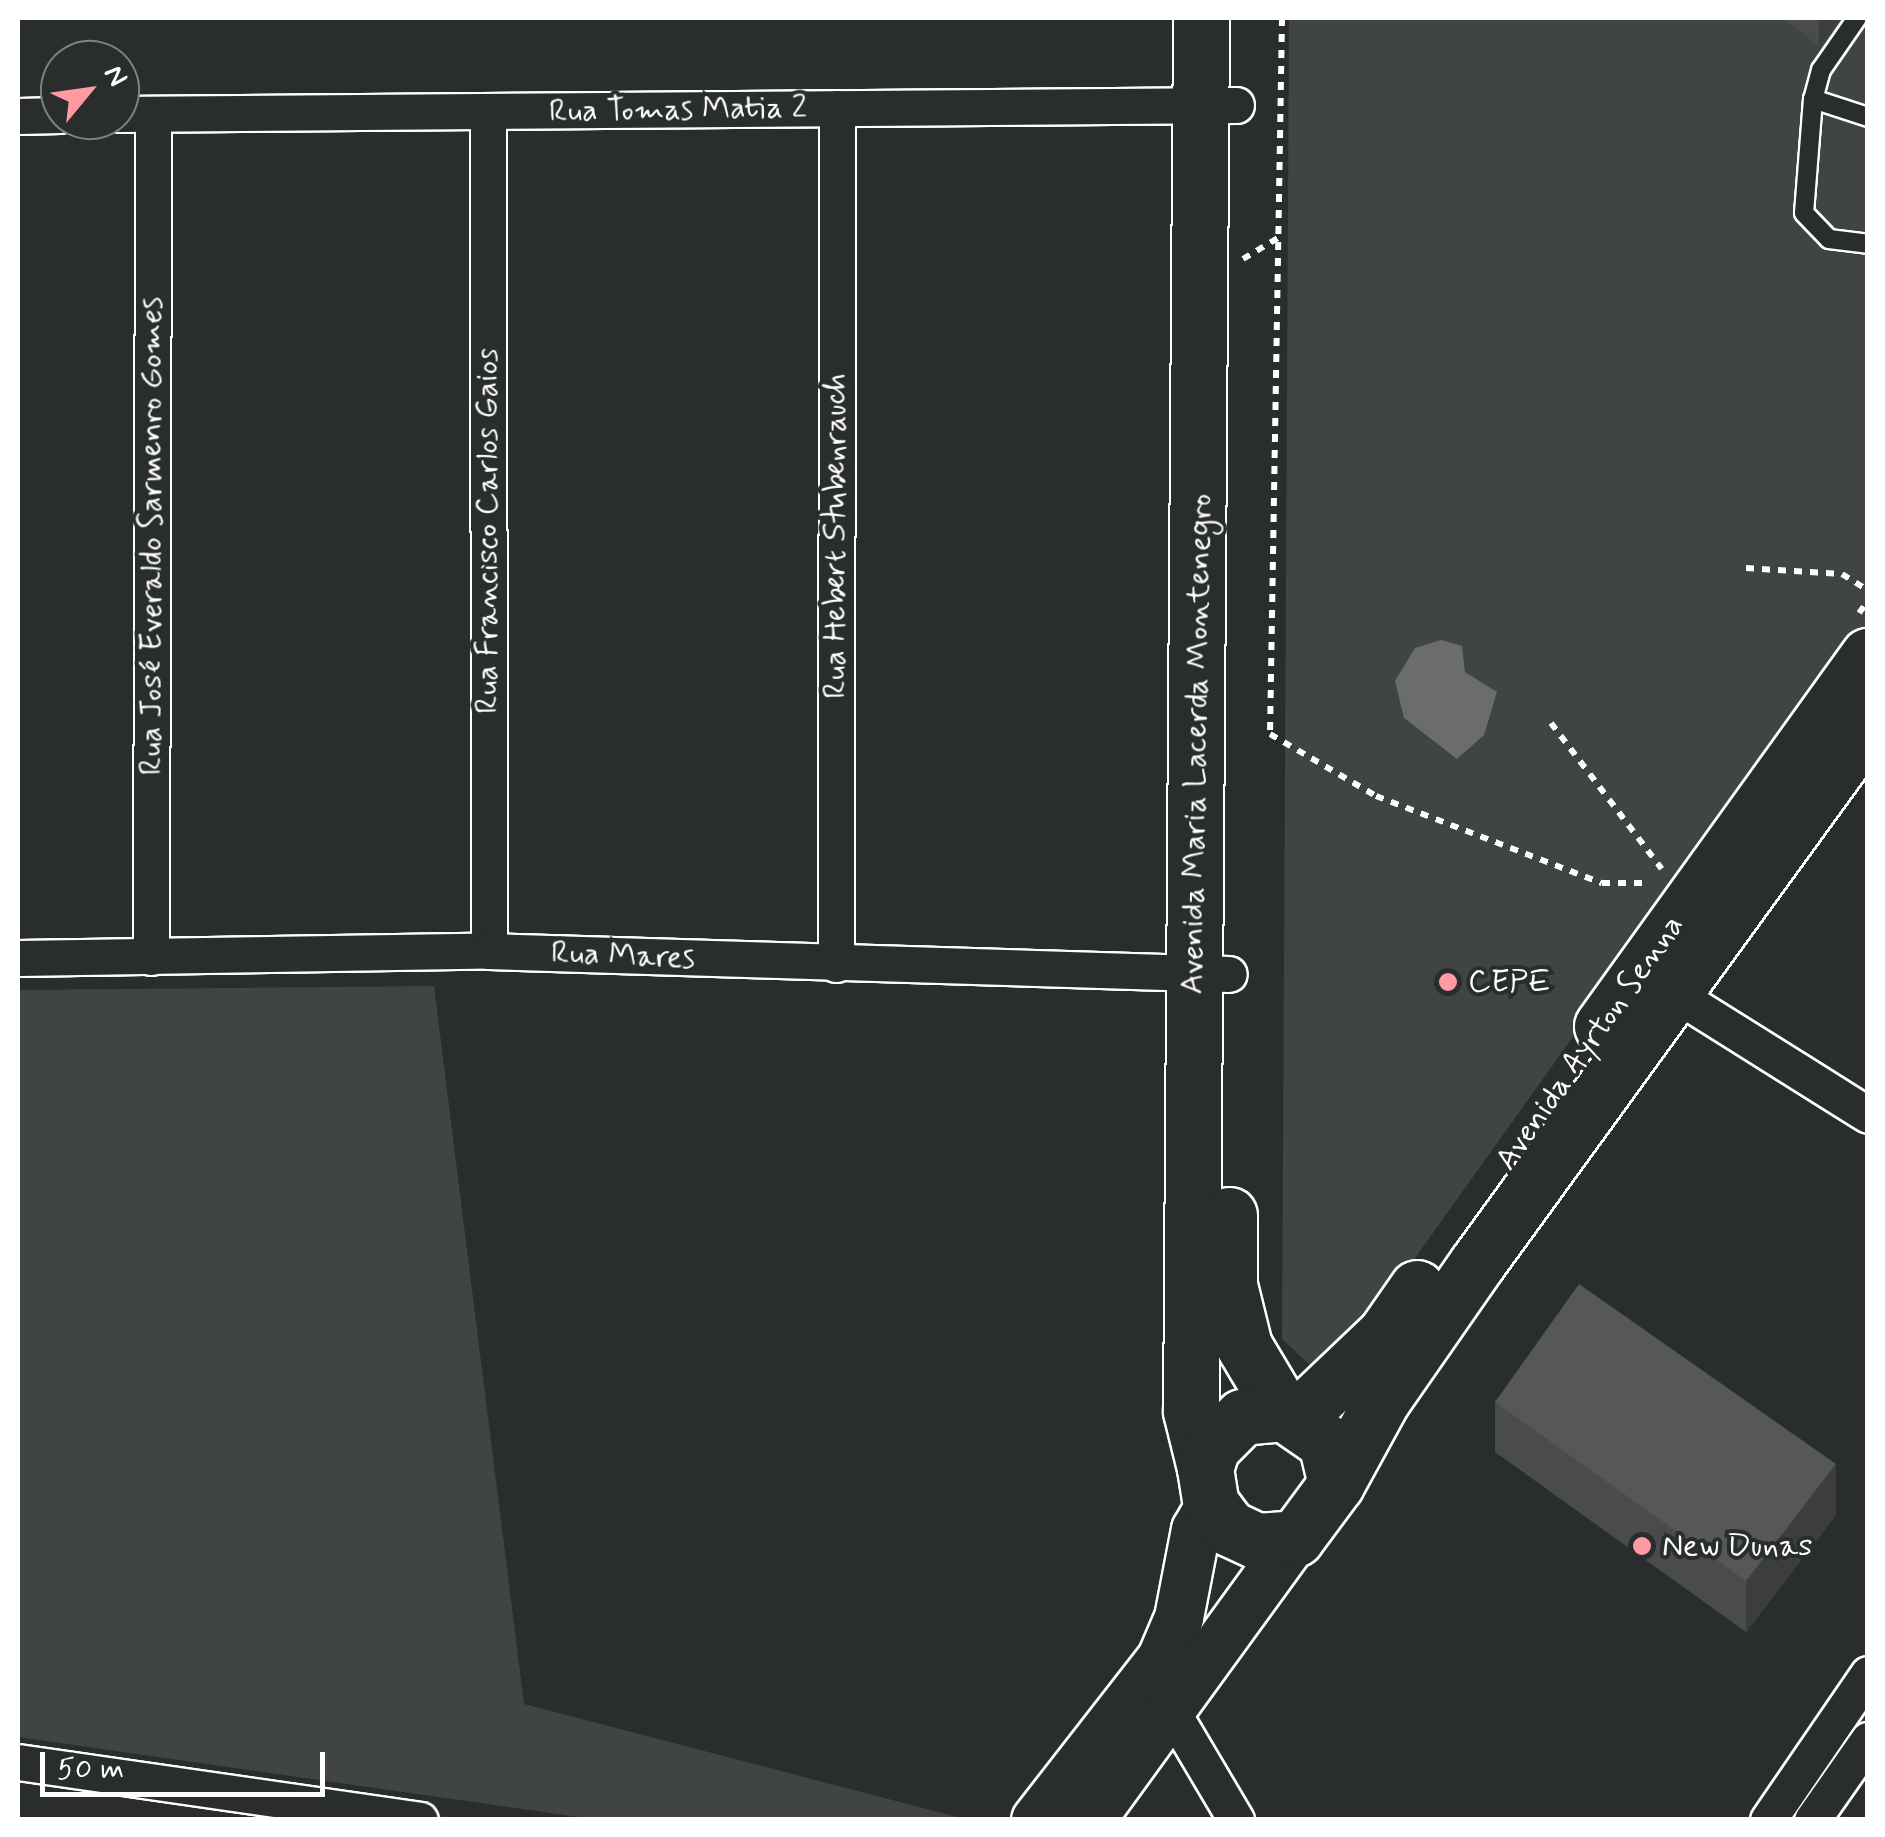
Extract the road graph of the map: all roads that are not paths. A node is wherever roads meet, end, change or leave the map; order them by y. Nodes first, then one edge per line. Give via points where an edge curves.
1 (1202, 18) edge
2 (1236, 18) edge
3 (1857, 18) edge
4 (1813, 98) junction
5 (1219, 105) junction
6 (837, 108) junction
7 (488, 112) junction
8 (140, 114) edge
9 (1868, 116) edge
10 (136, 140) edge
11 (1868, 244) edge
12 (1862, 636) edge
13 (1868, 725) edge
14 (489, 951) junction
15 (18, 958) edge
16 (151, 958) junction
17 (836, 964) junction
18 (1212, 973) junction
19 (1672, 992) junction
20 (1868, 1116) edge
21 (1306, 1404) junction
22 (1336, 1484) junction
23 (1208, 1486) junction
24 (1296, 1538) junction
25 (1868, 1674) edge
26 (1171, 1710) junction
27 (1868, 1740) edge
28 (18, 1762) edge
29 (420, 1820) edge
30 (1036, 1820) edge
31 (1091, 1820) edge
32 (1236, 1820) edge
33 (1768, 1820) edge
34 (1812, 1820) edge

1 - 5 main road, Avenida Maria Lacerda Montenegro
2 - 5 main road, Avenida Maria Lacerda Montenegro
3 - 4 lane via 1822,70
4 - 9 lane
4 - 11 lane via 1804,213 1829,239
5 - 6 street, Rua Tomas Matia 2
5 - 18 main road, Avenida Maria Lacerda Montenegro
5 - 18 main road, Avenida Maria Lacerda Montenegro via 1233,264
6 - 7 street, Rua Tomas Matia 2
6 - 17 street, Rua Hebert Stubenrauch
7 - 8 street, Rua Tomas Matia 2
7 - 14 street, Rua Francisco Carlos Gaios
10 - 16 street, Rua José Everaldo Sarmenro Gomes
12 - 21 main road, Avenida Ayrton Senna via 1385,1334
13 - 19 main road, Avenida Ayrton Senna
14 - 16 street, Rua Mares
14 - 17 street, Rua Mares
15 - 16 street, Rua Mares
17 - 18 street, Rua Mares
18 - 21 main road, Avenida Maria Lacerda Montenegro via 1230,1285 1239,1329 1284,1373 1308,1384
18 - 23 main road, Avenida Maria Lacerda Montenegro via 1192,1412
19 - 20 street
19 - 22 main road, Avenida Ayrton Senna via 1382,1400
21 - 22 main road via 1326,1442
21 - 23 main road via 1242,1417 1218,1438
22 - 24 main road
23 - 24 main road via 1242,1536 1272,1543
23 - 30 street via 1179,1618 1162,1658
24 - 26 street
25 - 33 street
26 - 31 street
26 - 32 street
27 - 34 street
28 - 29 street

